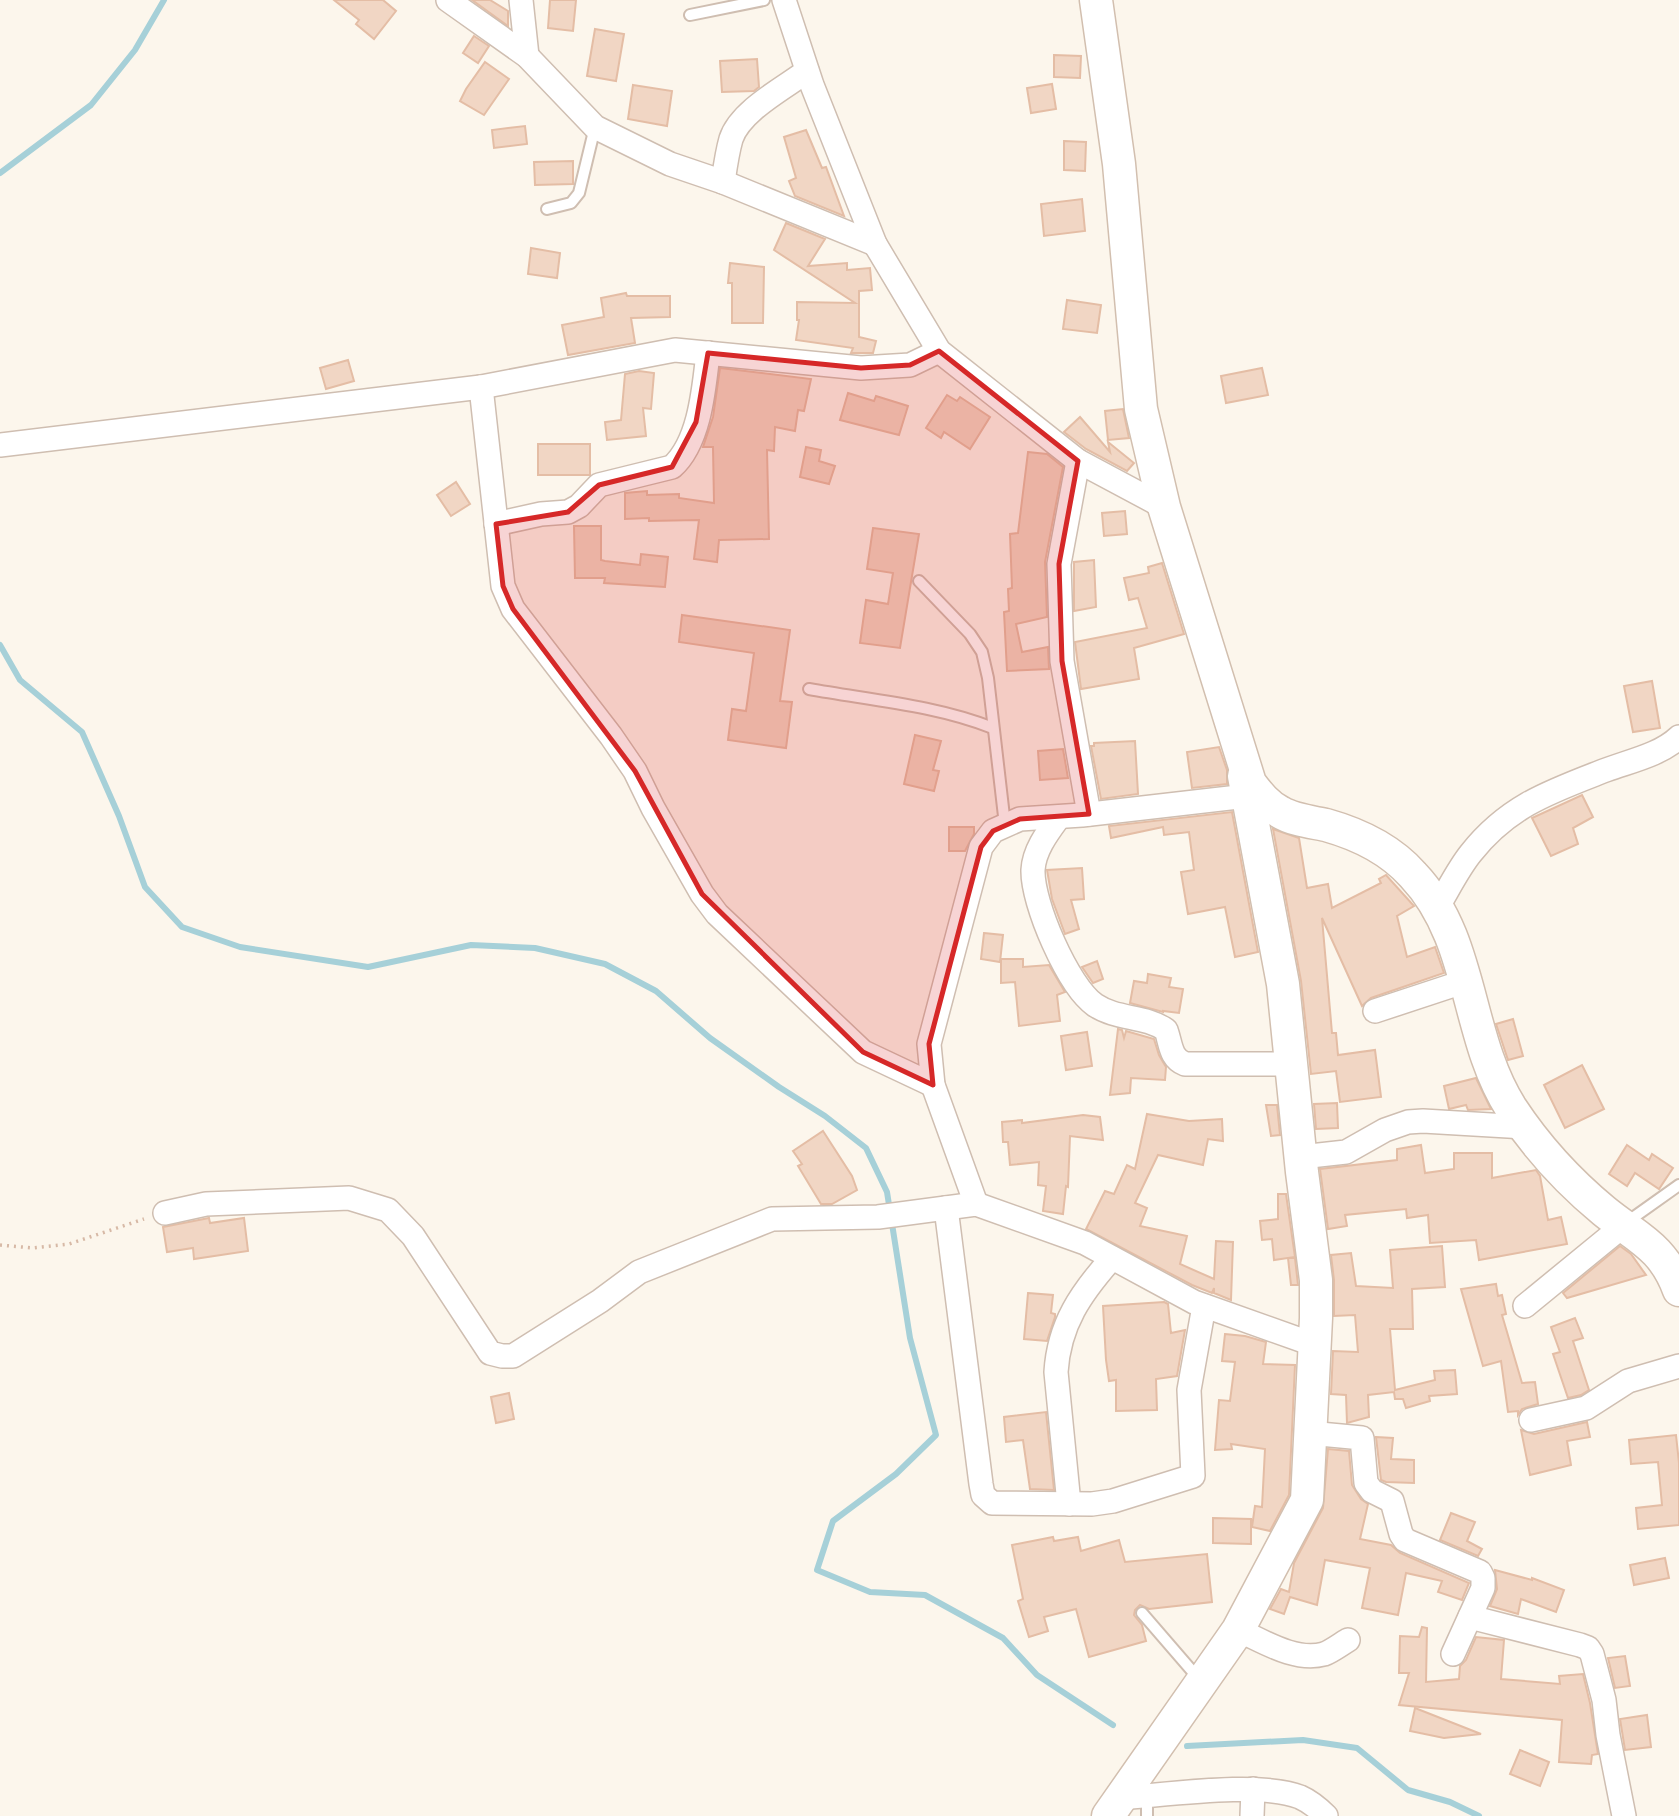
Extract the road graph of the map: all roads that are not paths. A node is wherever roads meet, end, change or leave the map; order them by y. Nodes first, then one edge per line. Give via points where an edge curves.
1 (448, 0) edge
2 (521, 0) edge
3 (764, 0) edge
4 (784, 0) edge
5 (1097, 0) edge
6 (690, 15) dead end
7 (527, 56) junction
8 (807, 71) junction
9 (595, 127) junction
10 (723, 182) junction
11 (547, 209) dead end
12 (875, 244) junction
13 (939, 351) junction
14 (708, 353) junction
15 (481, 387) junction
16 (0, 445) edge
17 (1078, 461) junction
18 (1164, 507) junction
19 (496, 524) junction
20 (919, 581) dead end
21 (808, 689) dead end
22 (993, 728) junction
23 (1679, 737) edge
24 (1240, 758) junction
25 (1247, 796) junction
26 (1089, 814) junction
27 (1059, 817) junction
28 (1005, 825) junction
29 (1437, 908) junction
30 (1466, 981) junction
31 (1375, 1011) dead end
32 (1291, 1064) junction
33 (933, 1085) junction
34 (1525, 1127) junction
35 (1301, 1157) junction
36 (1679, 1185) edge
37 (976, 1204) junction
38 (937, 1209) junction
39 (165, 1213) road end
40 (1624, 1225) junction
41 (1112, 1258) junction
42 (1679, 1290) edge
43 (1204, 1306) junction
44 (1525, 1306) dead end
45 (1315, 1345) junction
46 (1679, 1366) edge
47 (1531, 1420) dead end
48 (1309, 1433) junction
49 (1069, 1504) junction
50 (1142, 1613) dead end
51 (1469, 1617) junction
52 (1238, 1630) junction
53 (1349, 1640) dead end
54 (1453, 1654) dead end
55 (1201, 1681) junction
56 (1253, 1789) junction
57 (1131, 1807) edge
58 (1252, 1816) edge
59 (1326, 1816) edge
60 (1624, 1816) edge

1 - 7 street
2 - 7 street
3 - 6 lane
4 - 8 street
5 - 18 street via 1119,164 1141,409
7 - 9 street
8 - 10 street via 737,127
8 - 12 street
9 - 10 street via 670,164
9 - 11 lane via 579,193 571,203
10 - 12 street
12 - 13 street
13 - 14 street via 910,365 860,368
13 - 17 street
14 - 15 street via 675,350
14 - 19 street via 696,422 672,467 598,485 568,512
15 - 16 street
15 - 19 street
17 - 18 street
17 - 26 street via 1059,564 1062,661
18 - 24 street
19 - 33 street via 503,586 513,609 635,771 702,894 737,934 863,1052
20 - 22 lane via 982,652
21 - 22 lane via 945,713
22 - 28 lane
23 - 29 street via 1660,750 1521,806 1470,854
24 - 25 street
24 - 29 street via 1263,801 1282,814 1365,839 1413,874
25 - 26 street
25 - 32 street via 1283,984
26 - 27 street
27 - 28 street via 1020,819
27 - 32 street via 1040,845 1033,868 1036,895 1065,968 1082,993 1116,1016 1166,1030 1172,1054 1185,1064
28 - 33 street via 993,831 981,847 929,1044
29 - 30 street
30 - 31 street
30 - 34 street via 1488,1062
32 - 35 street
33 - 37 street
34 - 35 street via 1408,1122 1346,1152
34 - 40 street via 1553,1162
35 - 45 street via 1316,1280
36 - 40 lane
37 - 38 street
37 - 41 street
38 - 39 street via 878,1217 772,1219 639,1272 513,1356 490,1353 413,1236 388,1210 349,1198 206,1204
38 - 49 street via 983,1495 1002,1505
40 - 42 street via 1664,1260
40 - 44 street
41 - 43 street
41 - 49 street via 1092,1280 1067,1322 1057,1352
43 - 45 street
43 - 49 street via 1189,1390 1193,1476 1113,1501
45 - 48 street
46 - 47 street via 1628,1381 1586,1408
48 - 51 street via 1362,1438 1366,1483 1392,1501 1405,1540 1480,1572 1483,1588
48 - 52 street via 1307,1500
50 - 55 lane
51 - 54 street
51 - 60 street via 1588,1648 1604,1700
52 - 53 street via 1308,1656 1325,1654
52 - 55 street
55 - 57 street via 1147,1760
56 - 57 street
56 - 58 street
56 - 59 street via 1301,1797

